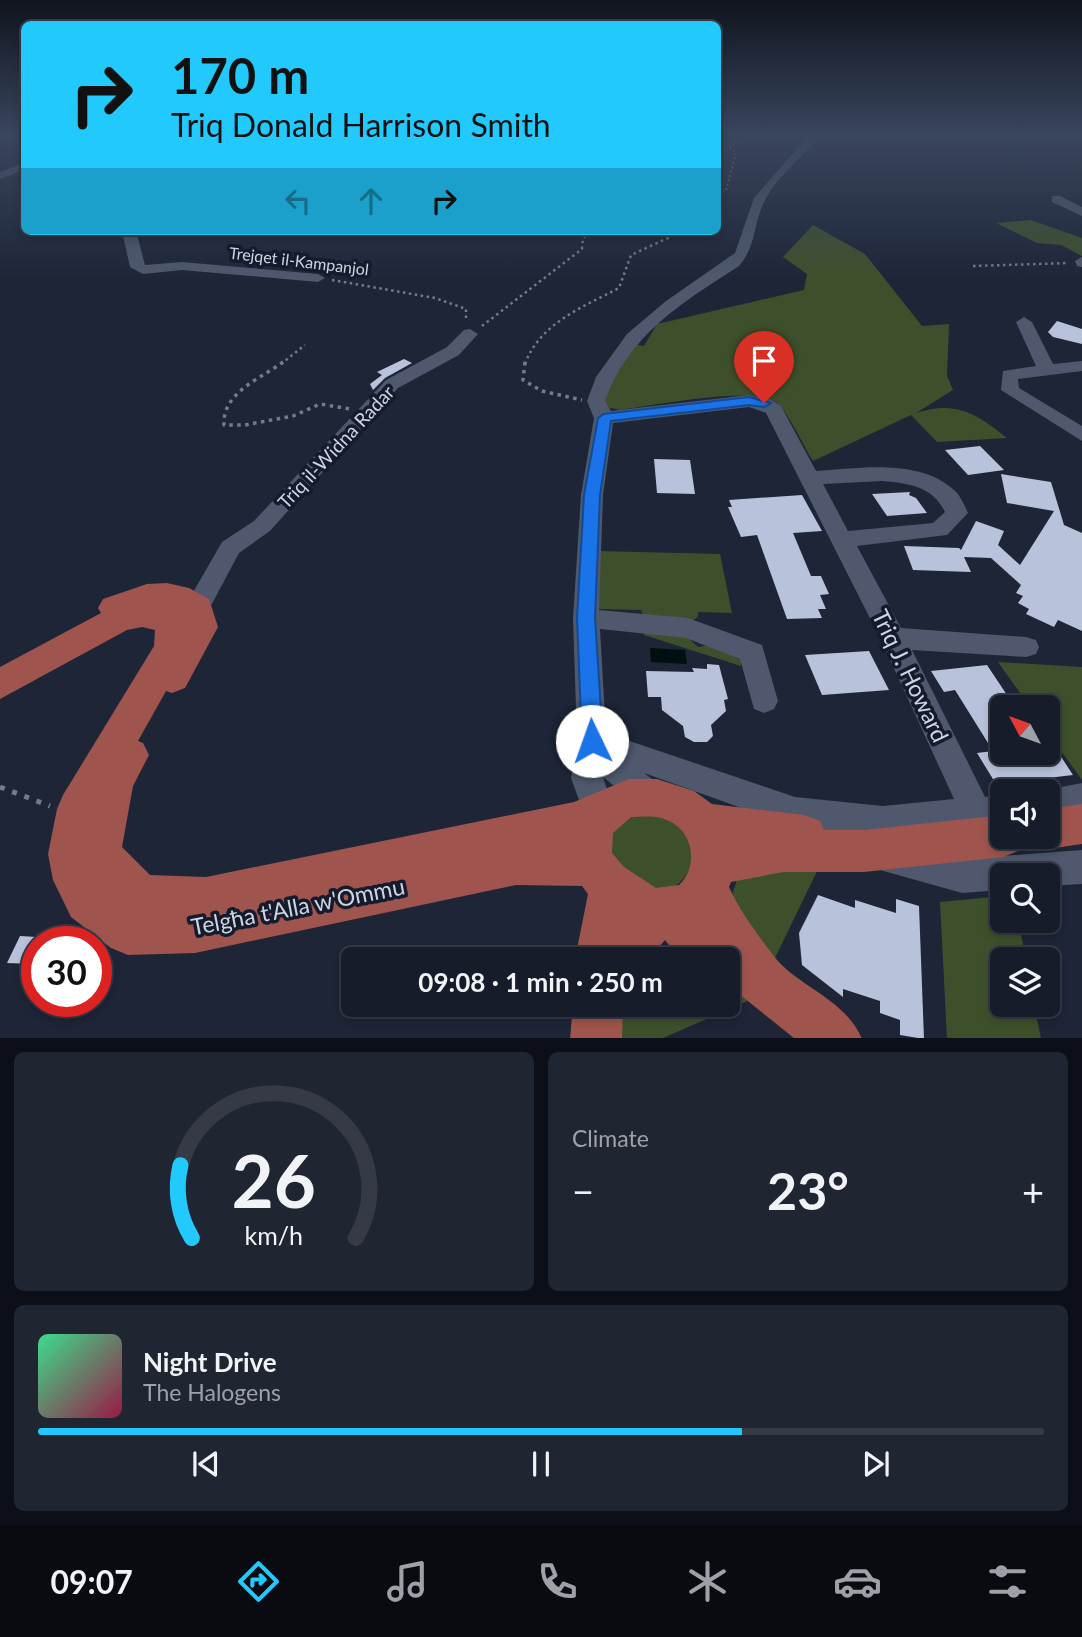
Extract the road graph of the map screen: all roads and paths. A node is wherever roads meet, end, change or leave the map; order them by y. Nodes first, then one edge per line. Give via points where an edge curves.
1 (771, 184) edge
2 (1056, 199) dead end
3 (1082, 212) edge
4 (130, 235) edge
5 (586, 235) edge
6 (670, 235) edge
7 (1081, 262) edge
8 (973, 266) dead end
9 (318, 278) joint
10 (1024, 321) dead end
11 (470, 334) junction
12 (305, 345) dead end
13 (1082, 366) edge
14 (1046, 370) junction
15 (600, 410) junction
16 (369, 413) junction
17 (1082, 435) edge
18 (811, 478) junction
19 (842, 539) junction
20 (197, 608) junction
21 (586, 618) junction
22 (893, 638) junction
23 (1027, 647) dead end
24 (0, 672) edge
25 (0, 684) edge
26 (764, 701) dead end
27 (592, 741) junction
28 (0, 787) edge
29 (653, 798) junction
30 (1082, 798) edge
31 (1060, 801) edge
32 (57, 809) dead end
33 (598, 814) junction
34 (701, 822) junction
35 (1082, 824) edge
36 (988, 825) edge
37 (1060, 827) edge
38 (821, 836) junction
39 (874, 836) junction
40 (1082, 867) edge
41 (603, 874) junction
42 (688, 894) junction
43 (600, 947) edge
44 (629, 947) edge
45 (598, 1017) edge
46 (597, 1038) edge
47 (836, 1038) edge

1 - 15 street via 758,201 746,252 652,317 602,376
2 - 3 street
4 - 9 street, Trejqet il-Kampanjol via 137,267 144,270 182,266
5 - 11 path via 582,249
6 - 15 path via 631,254 619,288 549,327 526,355 523,380
7 - 8 path
9 - 11 path, Trejqet il-Kampanjol via 435,298 466,309
10 - 14 street
11 - 16 street, Triq il-Widna Radar via 453,351 392,384
12 - 16 path via 229,401 222,413 224,425 293,416 320,404
13 - 14 street
14 - 17 street via 1009,375 1010,390
15 - 18 street, Triq J. Howard via 764,403 774,410
15 - 21 street
16 - 20 street, Triq il-Widna Radar via 262,526 230,548
18 - 19 street, Triq J. Howard
18 - 19 street via 894,474 946,494 957,513 939,530
19 - 22 street, Triq J. Howard
20 - 24 main road via 183,596 155,594 118,607
20 - 33 main road, Telgħa t'Alla w'Ommu via 201,627 113,783 99,853 124,888 156,901 206,900
21 - 26 street via 688,628 752,652
21 - 27 street
22 - 23 street
22 - 36 street, Triq J. Howard
25 - 41 main road, Telgħa t'Alla w'Ommu via 118,619 142,614 165,618 172,628 172,646 78,809 70,855 87,901 128,931 194,929 516,863
27 - 29 street via 610,765
27 - 33 street via 587,778
27 - 39 street
28 - 32 path
29 - 33 main road via 614,802
29 - 34 main road via 669,800
30 - 31 street
33 - 41 main road via 590,840
34 - 38 main road via 770,834
34 - 42 main road via 714,843
35 - 37 main road
36 - 38 main road
36 - 39 main road
38 - 39 street
39 - 40 street via 962,876
39 - 42 main road via 783,851
41 - 42 main road via 635,902
41 - 43 main road
42 - 44 main road
42 - 47 main road via 691,935 758,975
45 - 46 main road

